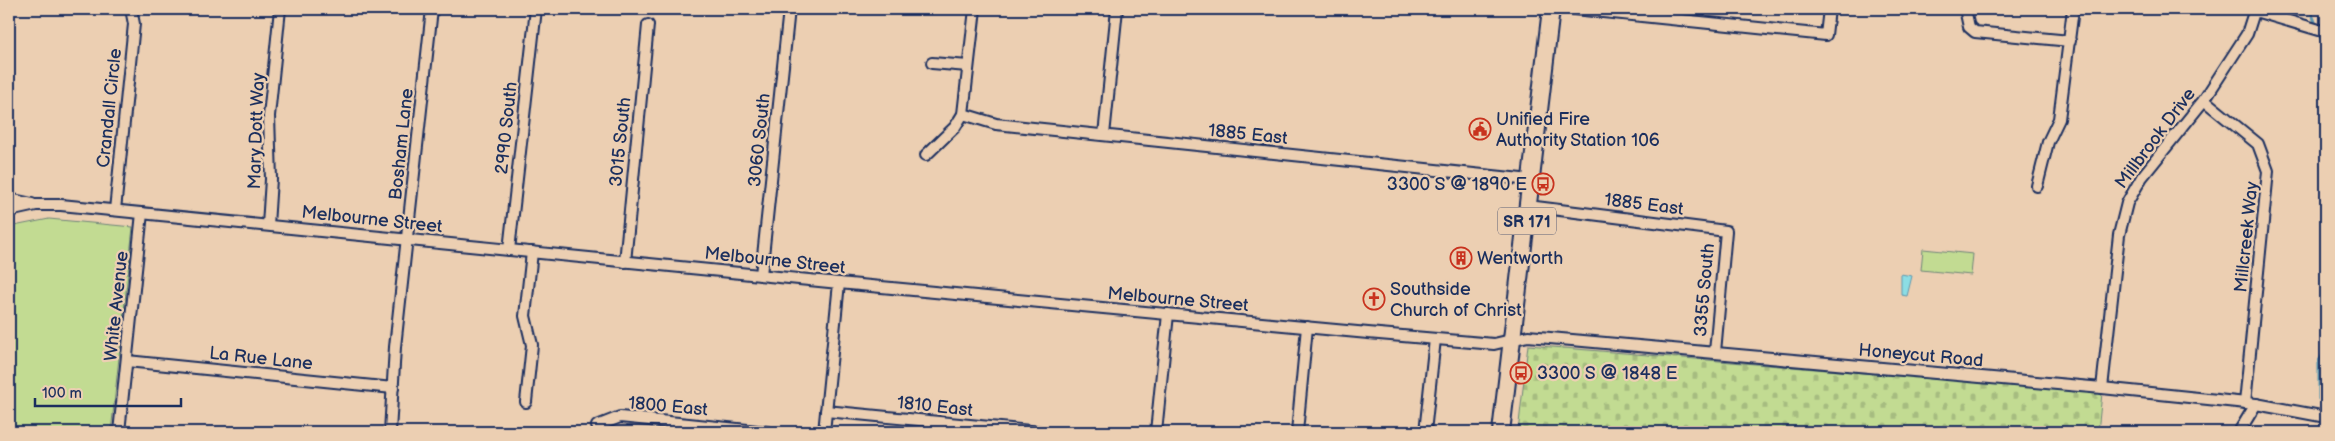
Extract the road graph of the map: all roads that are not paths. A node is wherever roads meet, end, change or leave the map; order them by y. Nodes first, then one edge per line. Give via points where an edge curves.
1 (131, 9) edge
2 (280, 9) edge
3 (432, 9) edge
4 (536, 9) edge
5 (790, 9) edge
6 (975, 9) edge
7 (1117, 9) edge
8 (1552, 9) edge
9 (1574, 9) edge
10 (1828, 9) edge
11 (1965, 9) edge
12 (2073, 9) edge
13 (2255, 10) edge
14 (648, 25) dead end
15 (2326, 32) edge
16 (2070, 41) junction
17 (932, 63) dead end
18 (968, 66) junction
19 (2204, 100) junction
20 (963, 114) junction
21 (1104, 135) junction
22 (926, 155) dead end
23 (1531, 180) junction
24 (2037, 186) dead end
25 (9, 199) edge
26 (36, 205) junction
27 (1528, 206) junction
28 (115, 210) junction
29 (9, 211) edge
30 (142, 214) junction
31 (268, 225) junction
32 (1726, 231) joint
33 (406, 239) junction
34 (509, 250) junction
35 (532, 252) junction
36 (625, 262) junction
37 (761, 275) junction
38 (839, 283) junction
39 (1168, 314) junction
40 (1307, 327) junction
41 (1435, 339) junction
42 (1512, 340) junction
43 (1715, 352) junction
44 (127, 360) junction
45 (393, 388) junction
46 (2102, 388) junction
47 (526, 402) dead end
48 (2250, 403) junction
49 (826, 411) junction
50 (2326, 417) edge
51 (597, 426) dead end
52 (119, 432) edge
53 (390, 432) edge
54 (767, 432) edge
55 (824, 432) edge
56 (1041, 432) edge
57 (1156, 432) edge
58 (1297, 432) edge
59 (1424, 432) edge
60 (1501, 432) edge
61 (2238, 432) edge

1 - 28 street, Crandall Circle via 134,24
2 - 31 street, Mary Dott Way via 269,116 271,179
3 - 33 street, Bosham Lane
4 - 34 street, 2990 South
5 - 37 street, 3060 South
6 - 18 street
7 - 21 street
8 - 23 main road, SR 171
9 - 10 street via 1826,35
11 - 16 street via 1969,27 1976,32
12 - 16 street
13 - 15 street
13 - 19 street, Millbrook Drive via 2247,34
14 - 36 street, 3015 South
16 - 24 street via 2059,119 2048,142
17 - 18 street
18 - 20 street
19 - 46 street, Millbrook Drive via 2142,177 2127,203 2119,235
19 - 48 street, Millcreek Way via 2258,144 2268,171
20 - 21 street, 1885 East via 996,124
20 - 22 street via 955,128
21 - 23 street, 1885 East
23 - 27 main road, SR 171
25 - 26 street, Melbourne Street
26 - 28 street, Melbourne Street
26 - 29 street, Melbourne Street
27 - 32 street, 1885 East
27 - 42 main road, SR 171
28 - 30 street, Melbourne Street
30 - 31 street, Melbourne Street
30 - 44 street, White Avenue
31 - 33 street, Melbourne Street
32 - 43 street, 3355 South
33 - 34 street, Melbourne Street
33 - 45 street, Bosham Lane via 394,347
34 - 35 street, Melbourne Street
35 - 36 street, Melbourne Street
35 - 47 street via 525,316 532,345
36 - 37 street, Melbourne Street
37 - 38 street, Melbourne Street
38 - 39 street, Melbourne Street
38 - 49 street
39 - 40 street, Melbourne Street
39 - 57 street
40 - 41 street, Melbourne Street
40 - 58 street
41 - 42 street, Melbourne Street via 1494,344
41 - 59 street
42 - 43 street, Honeycut Road via 1528,336
42 - 60 main road, SR 171
43 - 46 street, Honeycut Road
44 - 45 street, La Rue Lane
44 - 52 street, White Avenue
45 - 53 street, Bosham Lane
46 - 48 street, Honeycut Road
48 - 50 street, Honeycut Road
48 - 61 street
49 - 55 street
49 - 56 street, 1810 East
51 - 54 street, 1800 East via 620,417

